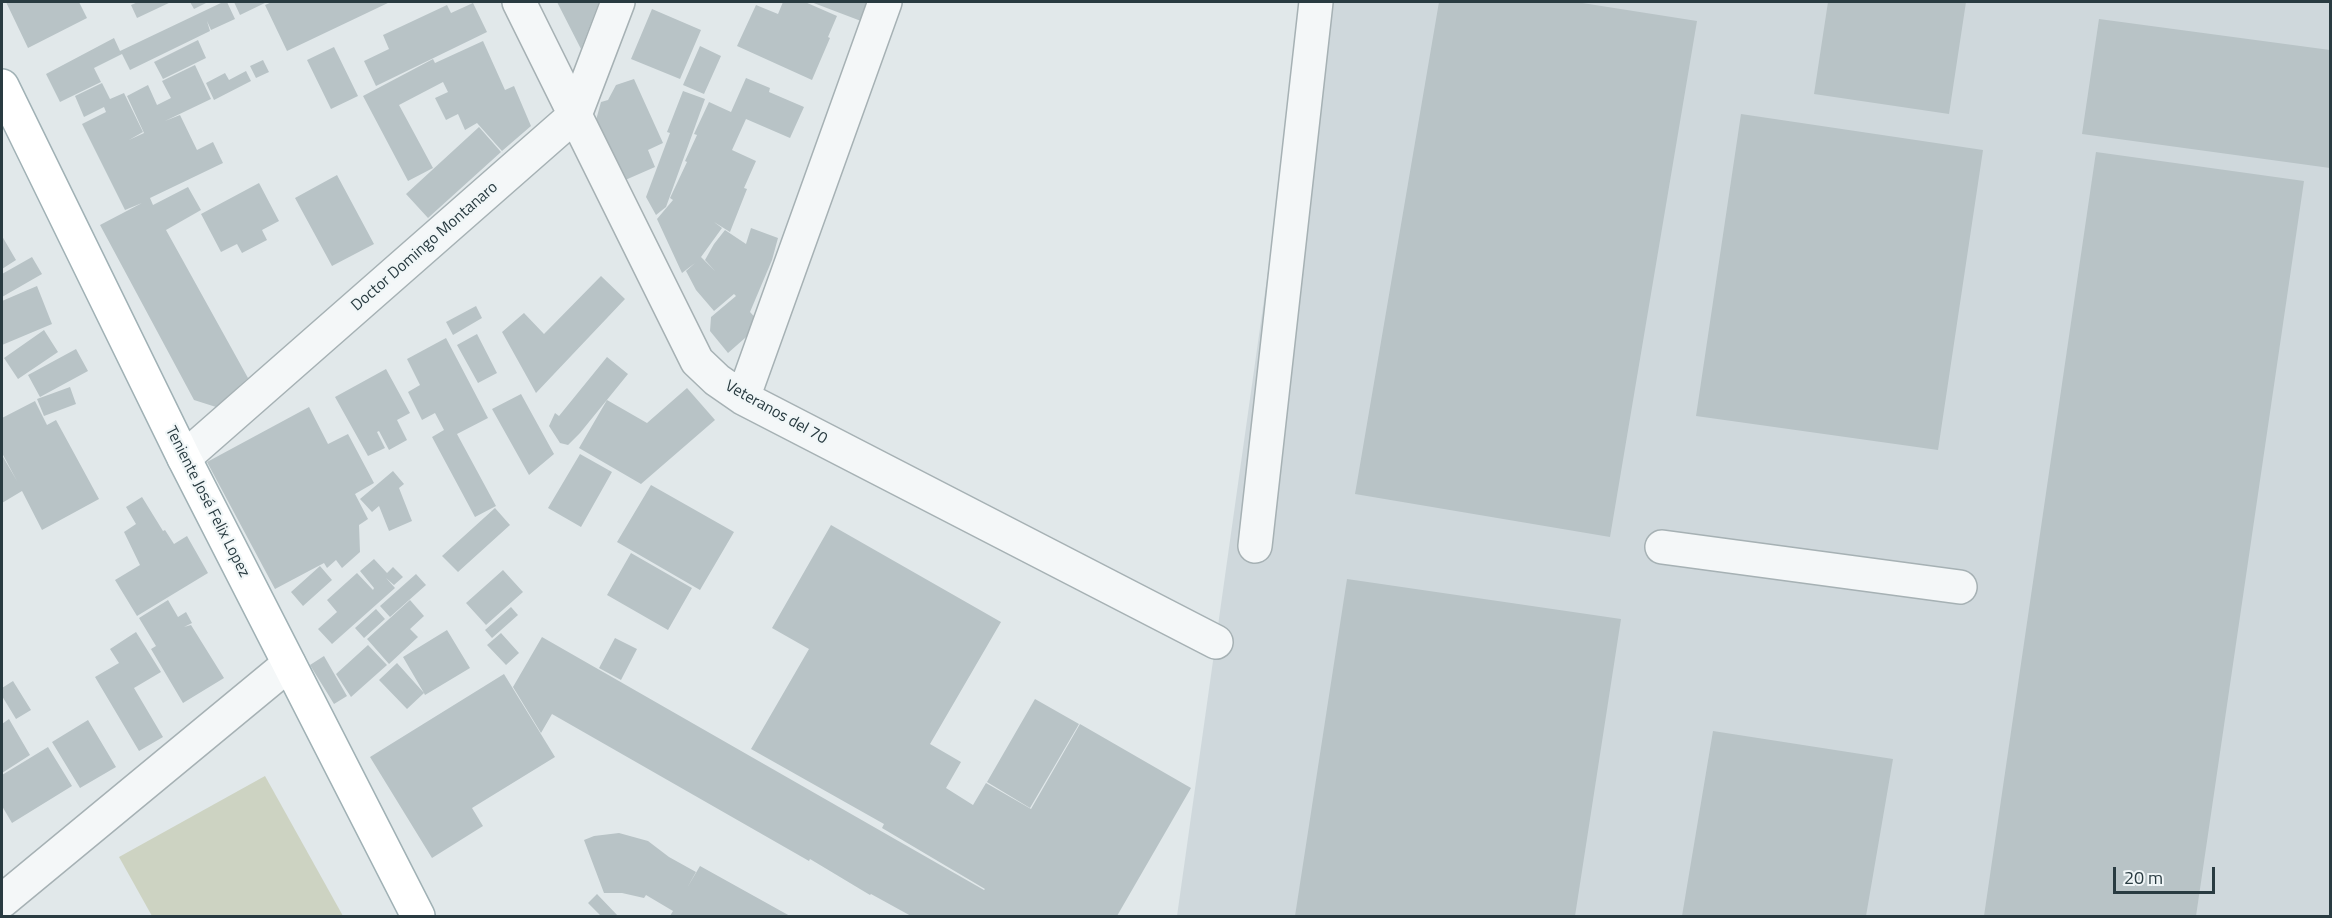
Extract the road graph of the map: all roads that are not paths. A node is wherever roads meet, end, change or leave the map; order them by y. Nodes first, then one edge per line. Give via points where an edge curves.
1 (519, 2) edge
2 (618, 2) edge
3 (885, 2) edge
4 (1316, 2) edge
5 (2, 86) edge
6 (575, 115) junction
7 (743, 398) junction
8 (184, 459) junction
9 (1255, 546) dead end
10 (1662, 547) dead end
11 (1960, 587) dead end
12 (1216, 642) dead end
13 (290, 664) junction
14 (2, 901) edge
15 (418, 916) edge

1 - 6 street, Veteranos del 70
2 - 6 street, Doctor Domingo Montanaro
3 - 7 street
4 - 9 street
5 - 8 main road, Teniente José Felix Lopez
6 - 7 street, Veteranos del 70 via 697,361
6 - 8 street, Doctor Domingo Montanaro
7 - 12 street, Veteranos del 70
8 - 13 main road, Teniente José Felix Lopez
10 - 11 street
13 - 14 street
13 - 15 main road, Teniente José Felix Lopez

